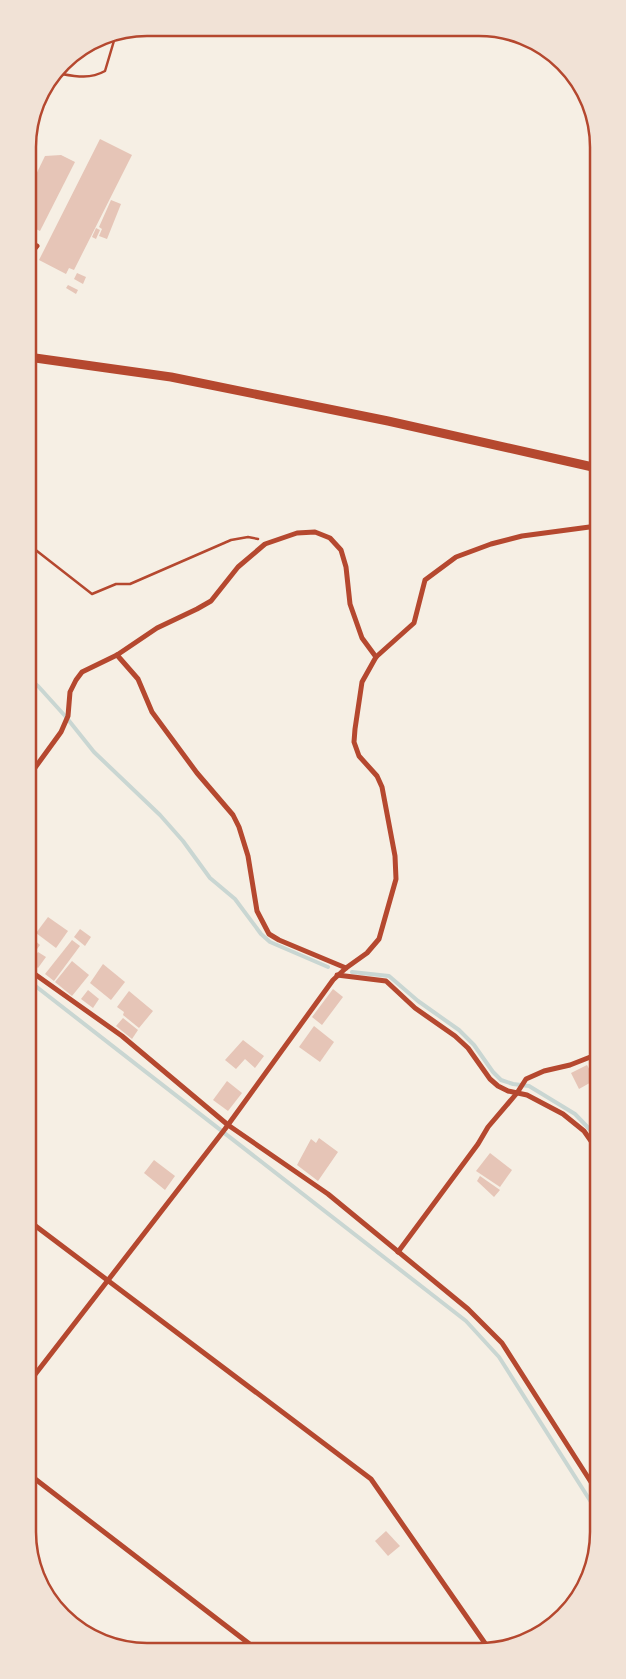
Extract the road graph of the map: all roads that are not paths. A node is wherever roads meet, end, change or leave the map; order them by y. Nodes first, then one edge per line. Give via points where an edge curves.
1 (36, 358) edge
2 (590, 466) edge
3 (590, 527) edge
4 (117, 655) junction
5 (376, 657) junction
6 (36, 766) edge
7 (346, 968) junction
8 (36, 975) edge
9 (337, 975) junction
10 (590, 1057) edge
11 (519, 1091) junction
12 (227, 1127) junction
13 (590, 1140) edge
14 (36, 1226) edge
15 (398, 1252) junction
16 (107, 1280) junction
17 (36, 1373) edge
18 (590, 1480) edge
19 (36, 1481) edge
20 (248, 1643) edge
21 (485, 1643) edge

1 - 2 street via 188,380
3 - 5 street via 522,536 456,557 425,580 414,623
4 - 5 street via 157,628 211,601 238,567 265,544 297,533 315,532 330,538 341,550 350,604 362,638
4 - 6 street via 82,672 76,680 61,732
4 - 7 street via 138,679 152,712 233,815 248,856 257,911 269,934
5 - 7 street via 362,682 354,742 359,756 377,776 382,787 396,856 396,879 380,939
7 - 9 street
8 - 12 street via 122,1036
9 - 11 street via 386,981 415,1008 468,1048 490,1079 508,1091
9 - 12 street
10 - 11 street via 526,1079
11 - 13 street via 563,1114
11 - 15 street via 488,1127
12 - 15 street via 328,1194
12 - 16 street
14 - 16 street
15 - 18 street via 468,1309 502,1343
16 - 17 street
16 - 21 street via 370,1479
19 - 20 street

